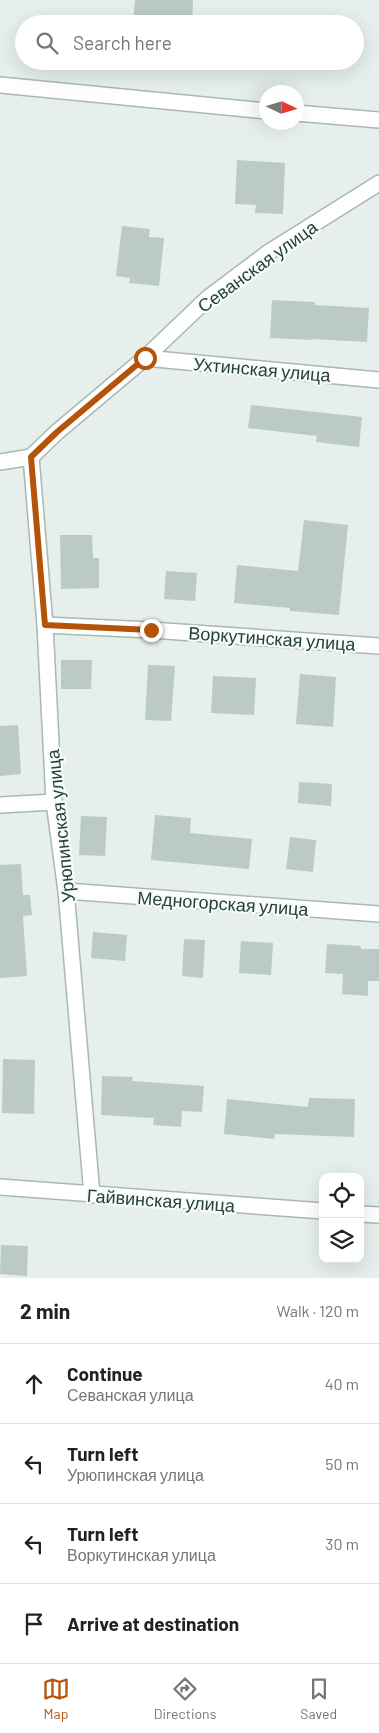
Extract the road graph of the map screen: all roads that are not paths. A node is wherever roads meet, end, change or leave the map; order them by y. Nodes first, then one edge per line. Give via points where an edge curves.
1 (0, 85) edge
2 (259, 110) edge
3 (304, 114) edge
4 (379, 120) edge
5 (379, 183) edge
6 (145, 358) junction
7 (379, 380) edge
8 (31, 457) junction
9 (0, 462) edge
10 (45, 625) junction
11 (379, 646) edge
12 (54, 802) junction
13 (0, 805) edge
14 (66, 891) junction
15 (379, 914) edge
16 (0, 1188) edge
17 (92, 1195) junction
18 (319, 1211) edge
19 (364, 1214) edge
20 (379, 1215) edge

1 - 2 street
3 - 4 street
5 - 6 street, Севанская улица via 269,252 223,286
6 - 7 street, Ухтинская улица
6 - 8 street, Севанская улица
8 - 9 street
8 - 10 street, Урюпинская улица
10 - 11 street, Воркутинская улица
10 - 12 street, Урюпинская улица
12 - 13 street
12 - 14 street, Урюпинская улица
14 - 15 street, Медногорская улица
14 - 17 street, Урюпинская улица
16 - 17 street, Гайвинская улица
17 - 18 street, Гайвинская улица
19 - 20 street

